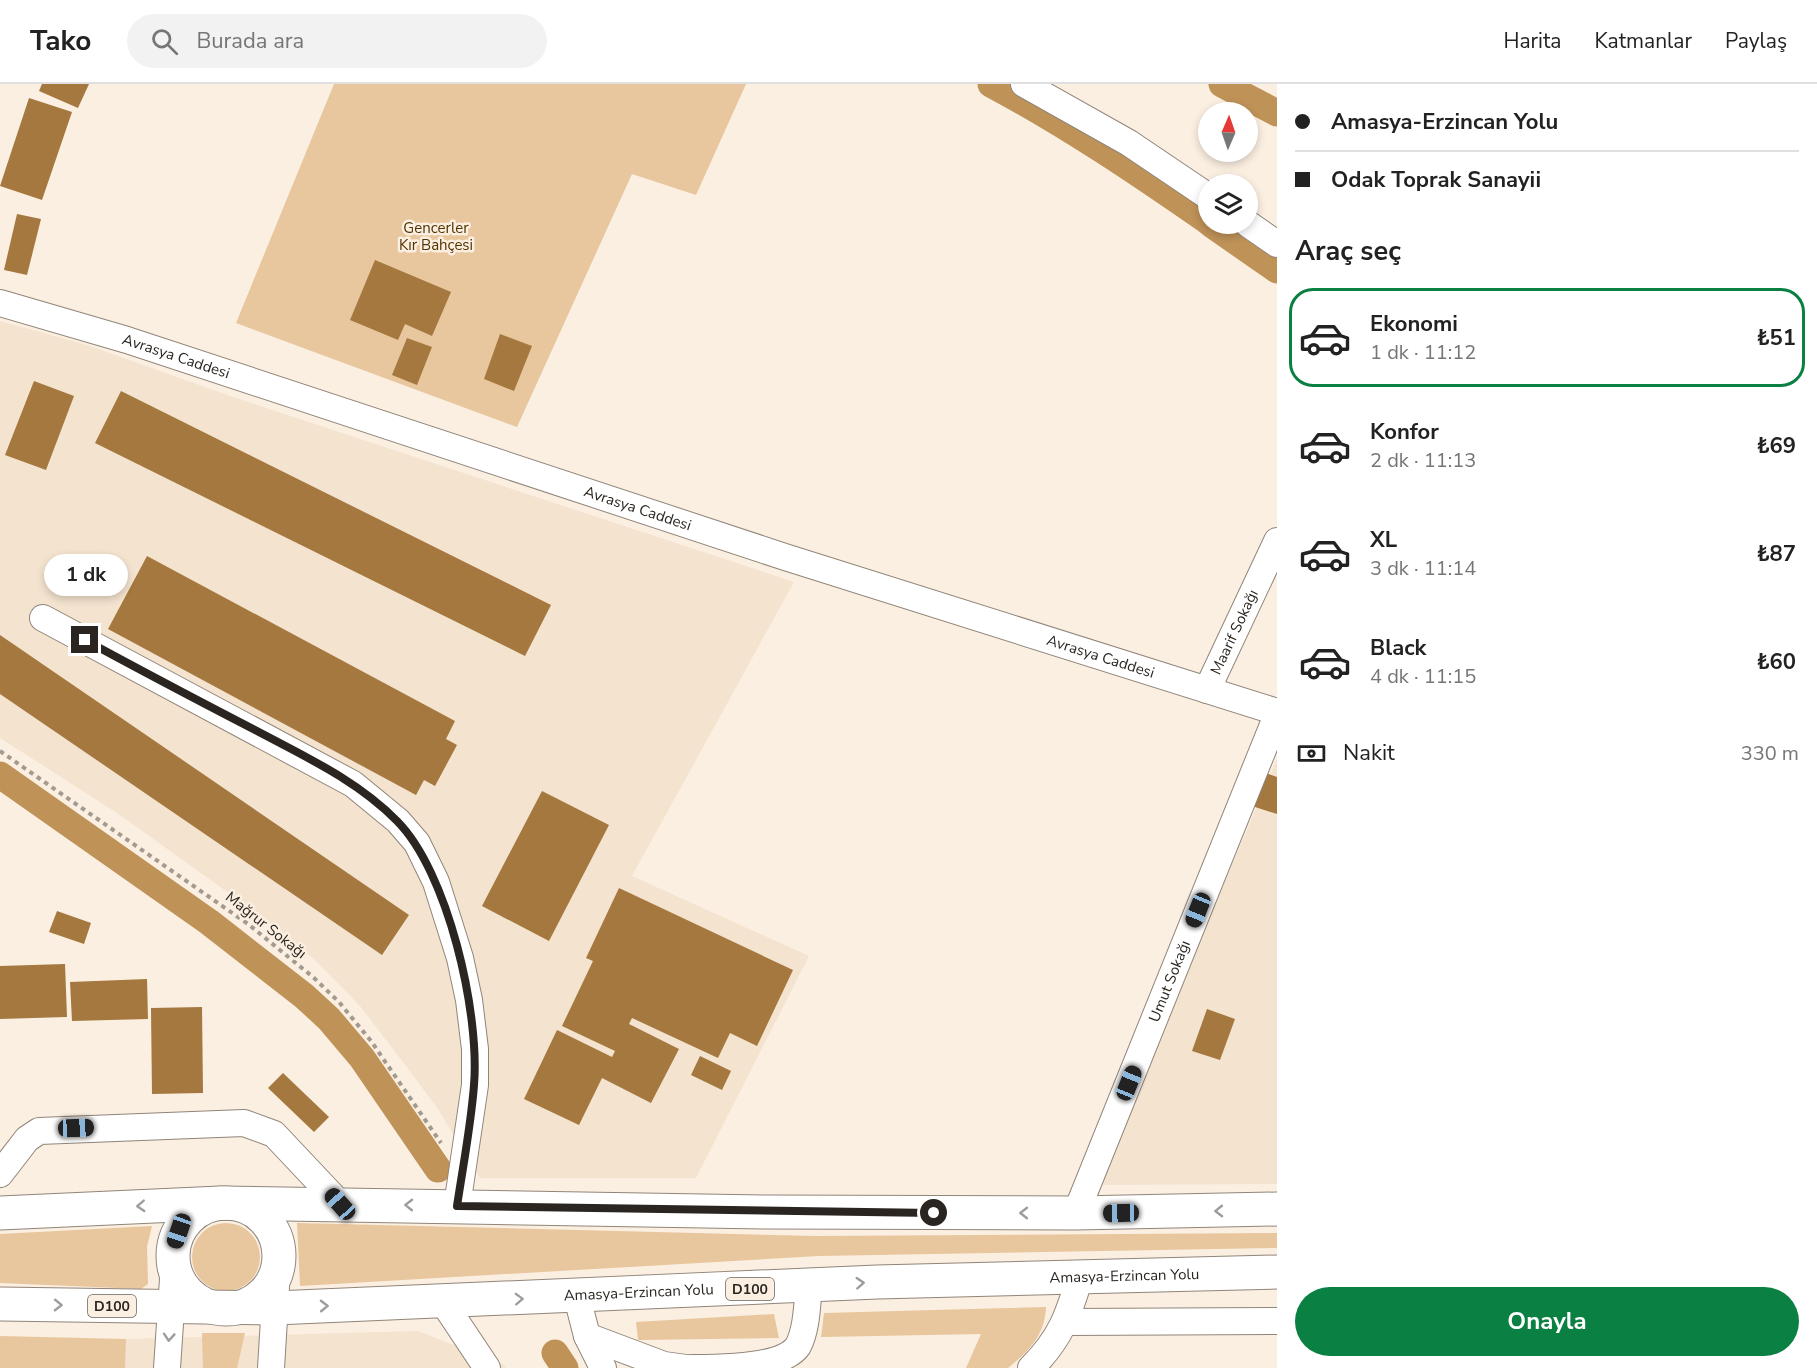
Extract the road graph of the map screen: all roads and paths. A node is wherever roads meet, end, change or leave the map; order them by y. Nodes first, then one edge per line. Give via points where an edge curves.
1 (1024, 84) edge
2 (1198, 190) edge
3 (1258, 231) edge
4 (1277, 244) edge
5 (0, 303) edge
6 (1277, 541) edge
7 (43, 618) dead end
8 (1207, 690) junction
9 (1277, 713) edge
10 (0, 752) edge
11 (0, 1174) edge
12 (462, 1174) junction
13 (220, 1203) junction
14 (340, 1204) junction
15 (457, 1206) junction
16 (1277, 1209) edge
17 (0, 1214) edge
18 (1076, 1214) junction
19 (174, 1264) junction
20 (277, 1270) junction
21 (1277, 1272) edge
22 (1080, 1277) junction
23 (809, 1286) junction
24 (577, 1297) junction
25 (443, 1302) junction
26 (0, 1304) edge
27 (171, 1307) junction
28 (275, 1308) junction
29 (223, 1309) junction
30 (1277, 1321) edge
31 (1066, 1322) junction
32 (587, 1336) junction
33 (167, 1368) edge
34 (272, 1368) edge
35 (487, 1368) edge
36 (603, 1368) edge
37 (686, 1368) edge
38 (692, 1368) edge
39 (1031, 1368) edge

1 - 2 street via 1129,143
3 - 4 street
5 - 8 street, Avrasya Caddesi via 127,340 774,553
6 - 8 street, Maarif Sokağı
7 - 12 street via 352,784 398,821 417,843 436,882 469,1000 475,1049 474,1084
8 - 9 street, Avrasya Caddesi
9 - 18 street, Umut Sokağı
10 - 12 path, Mağrur Sokağı via 248,924 313,977 371,1041
11 - 14 street via 27,1139 39,1131 243,1123 274,1134
12 - 15 street
13 - 14 highway
13 -> 17 highway
13 - 19 highway via 190,1217 179,1231
13 - 20 highway via 253,1210 266,1221 279,1252
15 -> 14 highway
18 -> 15 highway
16 -> 18 highway
19 - 27 street
19 - 29 highway via 179,1281 191,1296
20 - 28 street
20 - 29 highway via 270,1286 257,1299
21 - 22 highway, Amasya-Erzincan Yolu / D100
23 -> 22 highway, Amasya-Erzincan Yolu / D100
22 - 31 street
23 - 24 highway, Amasya-Erzincan Yolu / D100
23 - 38 street via 799,1345 790,1356 778,1363
25 -> 24 highway, Amasya-Erzincan Yolu / D100
24 - 32 street
28 -> 25 highway, Amasya-Erzincan Yolu / D100
25 - 35 street
26 -> 27 highway, Amasya-Erzincan Yolu / D100
27 - 29 highway, Amasya-Erzincan Yolu / D100
27 -> 33 street
28 - 29 highway, Amasya-Erzincan Yolu / D100
28 - 34 street
30 - 31 street
31 - 39 street
32 - 36 street
32 - 37 street via 664,1365

